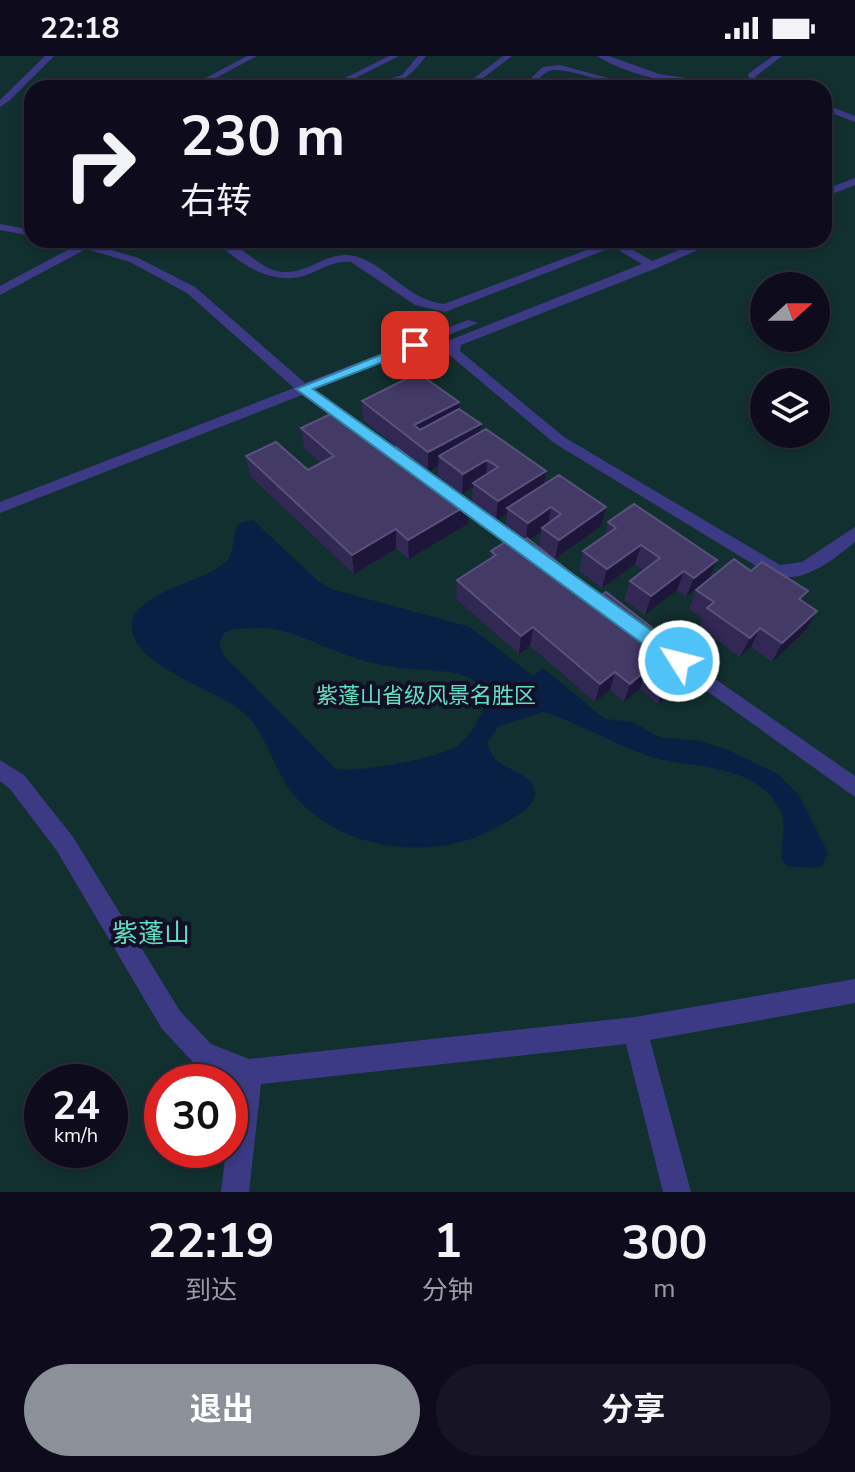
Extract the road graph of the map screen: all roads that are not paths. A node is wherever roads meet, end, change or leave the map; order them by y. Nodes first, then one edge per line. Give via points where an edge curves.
1 (50, 56) edge
2 (253, 56) edge
3 (395, 56) edge
4 (422, 56) edge
5 (508, 56) edge
6 (592, 56) edge
7 (601, 56) edge
8 (778, 56) edge
9 (27, 80) edge
10 (206, 80) edge
11 (346, 80) edge
12 (393, 80) edge
13 (476, 80) edge
14 (533, 80) edge
15 (610, 80) edge
16 (665, 80) edge
17 (689, 80) edge
18 (753, 80) edge
19 (24, 84) edge
20 (0, 104) edge
21 (832, 110) edge
22 (832, 119) edge
23 (855, 119) edge
24 (855, 128) edge
25 (855, 170) edge
26 (832, 180) edge
27 (855, 181) edge
28 (832, 191) edge
29 (0, 227) edge
30 (24, 232) edge
31 (81, 248) edge
32 (106, 248) edge
33 (232, 248) edge
34 (597, 248) edge
35 (625, 248) edge
36 (670, 248) edge
37 (689, 248) edge
38 (646, 262) junction
39 (0, 291) edge
40 (303, 389) junction
41 (0, 508) edge
42 (855, 533) edge
43 (547, 565) edge
44 (662, 648) edge
45 (0, 769) edge
46 (855, 788) edge
47 (855, 991) edge
48 (635, 1030) junction
49 (249, 1072) junction
50 (235, 1192) edge
51 (677, 1192) edge

1 - 9 street
2 - 10 street
3 - 11 street
4 - 12 street via 405,77
5 - 13 street
6 - 16 street
7 - 17 street via 658,76
8 - 18 street via 751,76
14 - 15 street via 555,67
19 - 20 street
21 - 23 street
22 - 24 street
25 - 26 street
27 - 28 street
29 - 30 street
31 - 39 street
32 - 40 street via 191,290
33 - 34 street via 283,276 354,259 414,302 445,308
35 - 38 street
36 - 38 street
37 - 38 street
38 - 40 street
38 - 42 street via 455,343 453,352 559,440 777,571 797,572
40 - 41 street
40 - 43 street
44 - 46 street
45 - 49 street via 17,782 65,844 171,1020 202,1053
47 - 48 street
48 - 49 street
48 - 51 street
49 - 50 street

